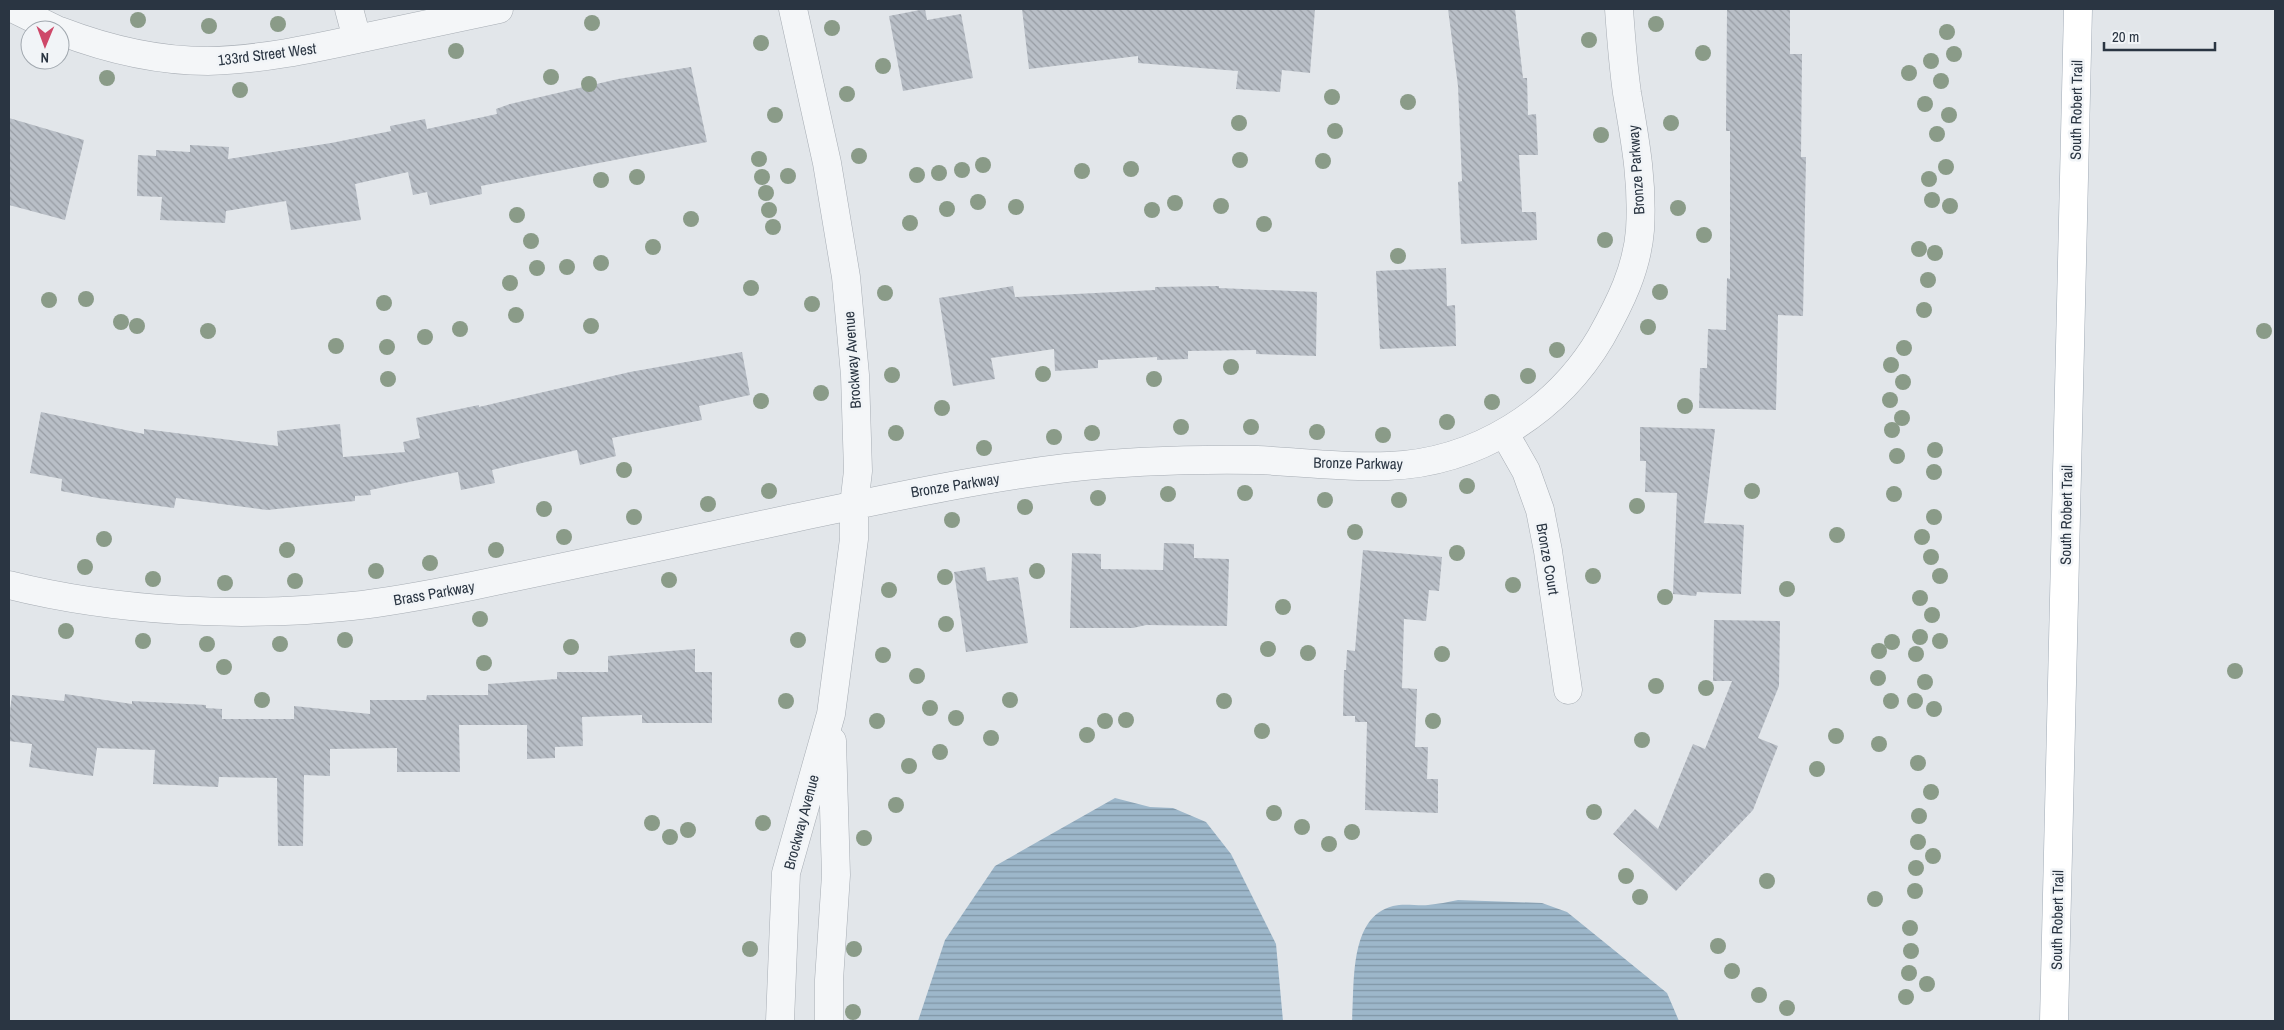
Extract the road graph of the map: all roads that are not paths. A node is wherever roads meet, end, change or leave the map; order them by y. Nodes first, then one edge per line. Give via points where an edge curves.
1 (349, 9) edge
2 (499, 9) edge
3 (793, 9) edge
4 (1618, 9) edge
5 (2078, 9) edge
6 (19, 12) edge
7 (35, 20) edge
8 (70, 35) edge
9 (357, 39) junction
10 (1505, 434) junction
11 (854, 505) junction
12 (9, 585) edge
13 (1568, 690) dead end
14 (831, 714) junction
15 (780, 1021) edge
16 (828, 1021) edge
17 (2054, 1021) edge

1 - 9 street
2 - 9 street, 133rd Street West
3 - 11 street, Brockway Avenue via 827,162 846,277 855,375 858,470
4 - 10 street, Bronze Parkway via 1641,195 1640,234 1632,276 1592,352 1565,386
5 - 17 main road, South Robert Trail
6 - 7 street, 133rd Street West
8 - 9 street, 133rd Street West via 125,51 207,61 279,55
10 - 11 street, Bronze Parkway via 1465,451 1392,466 1218,460 1121,463 1027,474
10 - 13 street, Bronze Court via 1526,471 1540,510
11 - 12 street, Brass Parkway via 453,590 351,606 256,611 158,607 95,602
11 - 14 street, Brockway Avenue via 854,539
14 - 15 street, Brockway Avenue via 786,873
14 - 16 street, Brockway Avenue via 836,875

